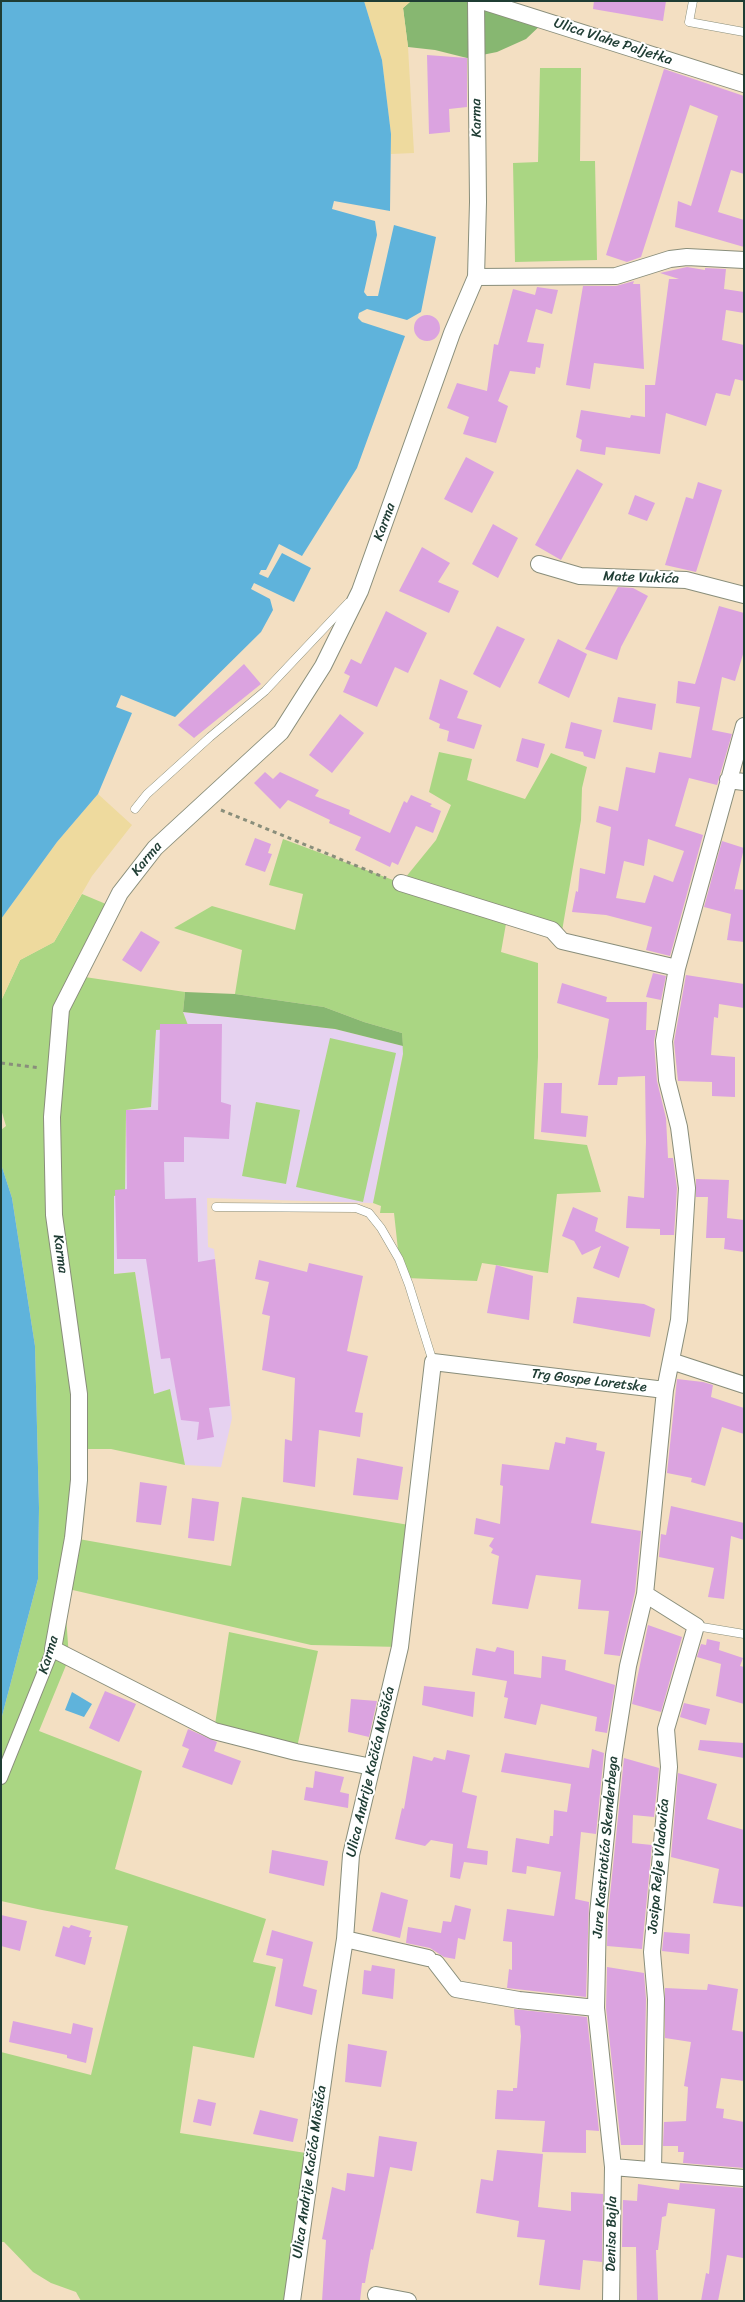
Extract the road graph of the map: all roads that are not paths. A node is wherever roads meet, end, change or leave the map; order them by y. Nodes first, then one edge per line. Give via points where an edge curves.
1 (476, 1) edge
2 (482, 1) edge
3 (692, 1) edge
4 (744, 32) edge
5 (744, 84) edge
6 (744, 260) edge
7 (476, 276) junction
8 (539, 564) dead end
9 (360, 591) junction
10 (744, 595) edge
11 (744, 726) edge
12 (736, 781) edge
13 (136, 809) dead end
14 (401, 883) road end
15 (677, 968) junction
16 (216, 1207) dead end
17 (671, 1361) junction
18 (433, 1362) junction
19 (744, 1385) edge
20 (665, 1390) junction
21 (652, 1530) joint
22 (645, 1594) junction
23 (696, 1626) junction
24 (744, 1634) edge
25 (53, 1649) junction
26 (372, 1767) junction
27 (1, 1778) edge
28 (345, 1939) junction
29 (596, 2008) junction
30 (613, 2166) junction
31 (653, 2170) junction
32 (744, 2178) edge
33 (376, 2295) dead end
34 (292, 2301) edge
35 (408, 2301) edge
36 (611, 2301) edge

1 - 7 street, Karma
2 - 5 street, Ulica Vlahe Paljetka
3 - 4 lane via 688,22
6 - 7 street via 670,259 616,276
7 - 9 street, Karma via 452,333
8 - 10 street, Mate Vukića via 580,576 686,580
9 - 13 lane via 265,691 210,736
9 - 25 street, Karma via 324,666 281,732 155,848 120,893 61,1008 52,1117 54,1215 79,1394 79,1480 73,1538
11 - 12 street
12 - 15 street
14 - 15 street via 552,930 562,941
15 - 17 street via 664,1041 667,1080 679,1127 687,1188 679,1320
16 - 18 lane via 356,1208 368,1213 399,1259
17 - 19 street
17 - 20 street
18 - 20 street, Trg Gospe Loretske
18 - 26 street, Ulica Andrije Kačića Miošića via 400,1647
20 - 21 street, Trg Gospe Loretske
21 - 22 street, Jure Kastriotića Skenderbega
22 - 23 street
22 - 29 street, Jure Kastriotića Skenderbega via 628,1666 614,1754 598,1914
23 - 24 lane
23 - 31 street, Josipa Relje Vladovića via 666,1729 669,1767 652,1952 656,1999
25 - 26 street via 214,1731
25 - 27 street, Karma
26 - 28 street, Ulica Andrije Kačića Miošića via 351,1855
28 - 29 street via 432,1960 456,1989
28 - 34 street, Ulica Andrije Kačića Miošića
29 - 30 street, Jure Kastriotića Skenderbega
30 - 31 street
30 - 36 street, Denisa Bajla
31 - 32 street
33 - 35 street

